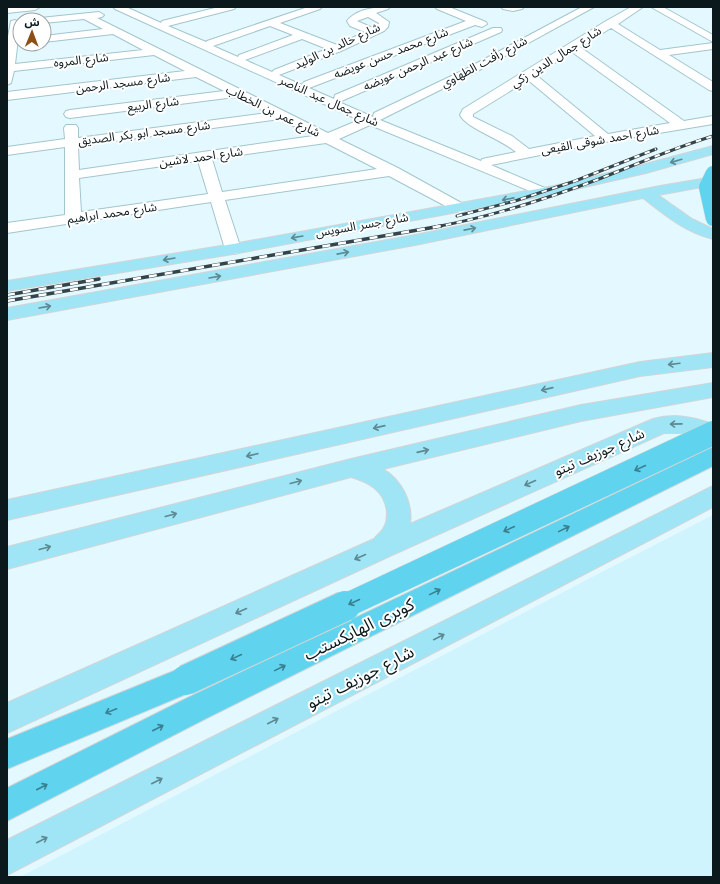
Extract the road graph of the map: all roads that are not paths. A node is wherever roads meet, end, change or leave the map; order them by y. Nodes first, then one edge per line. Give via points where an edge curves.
1 (35, 7) edge
2 (231, 7) edge
3 (317, 7) edge
4 (385, 7) edge
5 (440, 7) edge
6 (506, 7) edge
7 (519, 7) edge
8 (589, 7) edge
9 (638, 7) edge
10 (656, 7) edge
11 (130, 8) edge
12 (7, 10) edge
13 (371, 12) junction
14 (85, 16) junction
15 (52, 19) edge
16 (474, 21) junction
17 (166, 23) junction
18 (271, 23) junction
19 (610, 23) junction
20 (115, 31) junction
21 (374, 32) junction
22 (504, 32) junction
23 (302, 35) junction
24 (537, 35) junction
25 (52, 38) edge
26 (550, 38) dead end
27 (713, 39) edge
28 (526, 40) junction
29 (211, 43) junction
30 (570, 44) junction
31 (713, 46) edge
32 (337, 49) junction
33 (13, 52) edge
34 (156, 52) junction
35 (659, 53) junction
36 (240, 58) junction
37 (224, 65) dead end
38 (8, 68) edge
39 (211, 69) dead end
40 (278, 72) junction
41 (198, 74) junction
42 (528, 74) junction
43 (7, 84) edge
44 (308, 85) junction
45 (713, 87) edge
46 (69, 89) junction
47 (236, 93) junction
48 (7, 96) edge
49 (339, 98) junction
50 (70, 114) junction
51 (281, 115) junction
52 (374, 118) junction
53 (713, 120) edge
54 (681, 126) junction
55 (329, 138) junction
56 (605, 138) junction
57 (71, 142) junction
58 (7, 151) edge
59 (710, 152) edge
60 (526, 153) junction
61 (204, 157) junction
62 (487, 162) junction
63 (393, 171) junction
64 (713, 173) edge
65 (72, 175) junction
66 (713, 181) edge
67 (548, 191) junction
68 (646, 193) junction
69 (217, 197) junction
70 (460, 208) junction
71 (73, 218) junction
72 (713, 219) edge
73 (7, 228) edge
74 (713, 234) edge
75 (233, 249) junction
76 (7, 286) edge
77 (7, 314) edge
78 (713, 360) edge
79 (713, 390) edge
80 (713, 433) edge
81 (713, 456) edge
82 (351, 468) junction
83 (713, 496) edge
84 (7, 510) edge
85 (384, 547) junction
86 (7, 558) edge
87 (7, 718) edge
88 (7, 754) edge
89 (7, 805) edge
90 (7, 858) edge

1 - 12 street
2 - 17 street
3 - 18 street
4 - 13 street, شارع خالد بن الوليد
5 - 16 street
6 - 7 street
8 - 24 street, شارع رأفت الطهاوي
9 - 19 street, شارع جمال الدين زكي
10 - 27 street
11 - 14 street
11 - 17 street, شارع جمال عبد الناصر
11 - 36 street, شارع جمال عبد الناصر
13 - 21 street, شارع خالد بن الوليد via 372,16 384,24
13 - 21 street via 352,21
14 - 15 street
14 - 20 street, شارع عمر بن الخطاب
16 - 22 street
16 - 44 street, شارع محمد حسن عويضه
17 - 29 street, شارع جمال عبد الناصر
18 - 23 street
18 - 29 street
19 - 30 street, شارع جمال الدين زكي
19 - 35 street
20 - 25 street
20 - 34 street, شارع عمر بن الخطاب
21 - 32 street, شارع خالد بن الوليد
22 - 28 street
22 - 49 street, شارع عبد الرحمن عويضه
23 - 32 street
23 - 36 street
24 - 26 street
24 - 28 street, شارع رأفت الطهاوي
28 - 52 street, شارع رأفت الطهاوي
29 - 36 street, شارع جمال عبد الناصر
30 - 42 street, شارع جمال الدين زكي
30 - 54 street
31 - 35 street
32 - 40 street, شارع خالد بن الوليد
33 - 38 street
34 - 38 street, شارع المروه
34 - 41 street, شارع عمر بن الخطاب
35 - 45 street
36 - 37 street
36 - 40 street, شارع جمال عبد الناصر
36 - 52 street, شارع جمال عبد الناصر
38 - 43 street
39 - 41 street, شارع مسجد الرحمن
40 - 44 street, شارع جمال عبد الناصر
41 - 46 street, شارع مسجد الرحمن
41 - 47 street, شارع عمر بن الخطاب
42 - 56 street
42 - 60 street, شارع جمال الدين زكي via 475,107 496,124 498,134
44 - 49 street, شارع جمال عبد الناصر
46 - 48 street, شارع مسجد الرحمن
46 - 50 street
47 - 50 street, شارع الربيع
47 - 51 street, شارع عمر بن الخطاب
49 - 52 street, شارع جمال عبد الناصر
50 - 57 street
51 - 55 street, شارع عمر بن الخطاب
51 - 57 street, شارع مسجد ابو بكر الصديق
52 - 55 street, شارع رأفت الطهاوي
52 - 62 street, شارع جمال عبد الناصر
52 - 67 street, شارع جمال عبد الناصر
53 - 54 street, شارع احمد شوقى القيعى
54 - 56 street, شارع احمد شوقى القيعى
55 - 61 street, شارع احمد لاشين
55 - 63 street, شارع عمر بن الخطاب
56 - 60 street, شارع احمد شوقى القيعى
57 - 58 street, شارع مسجد ابو بكر الصديق
57 - 65 street
59 -> 67 main road, شارع جسر السويس
60 - 62 street, شارع احمد شوقى القيعى
61 - 65 street, شارع احمد لاشين
61 - 69 street
62 - 67 street, شارع جمال عبد الناصر
63 - 69 street, شارع محمد ابراهيم
63 - 70 street, شارع عمر بن الخطاب
64 - 72 highway, bridge via 706,187
65 - 71 street
66 - 68 main road, شارع جسر السويس
67 -> 70 main road, شارع جسر السويس
68 - 74 main road via 696,228
77 -> 68 main road, شارع جسر السويس via 408,241
69 - 71 street, شارع محمد ابراهيم
69 - 75 street
70 -> 75 main road, شارع جسر السويس
71 - 73 street, شارع محمد ابراهيم
75 -> 76 main road, شارع جسر السويس
78 -> 84 main road via 640,368
82 -> 79 main road via 581,413
80 -> 85 main road, شارع جوزيف تيتو via 683,424 661,425
80 -> 88 highway, كوبرى الهايكستب, bridge via 186,680
89 -> 81 highway, كوبرى الهايكستب via 195,709
82 - 85 main road via 370,473 385,483 396,497 400,514 395,531
86 -> 82 main road
90 -> 83 main road, شارع جوزيف تيتو
85 -> 87 main road, شارع جوزيف تيتو

